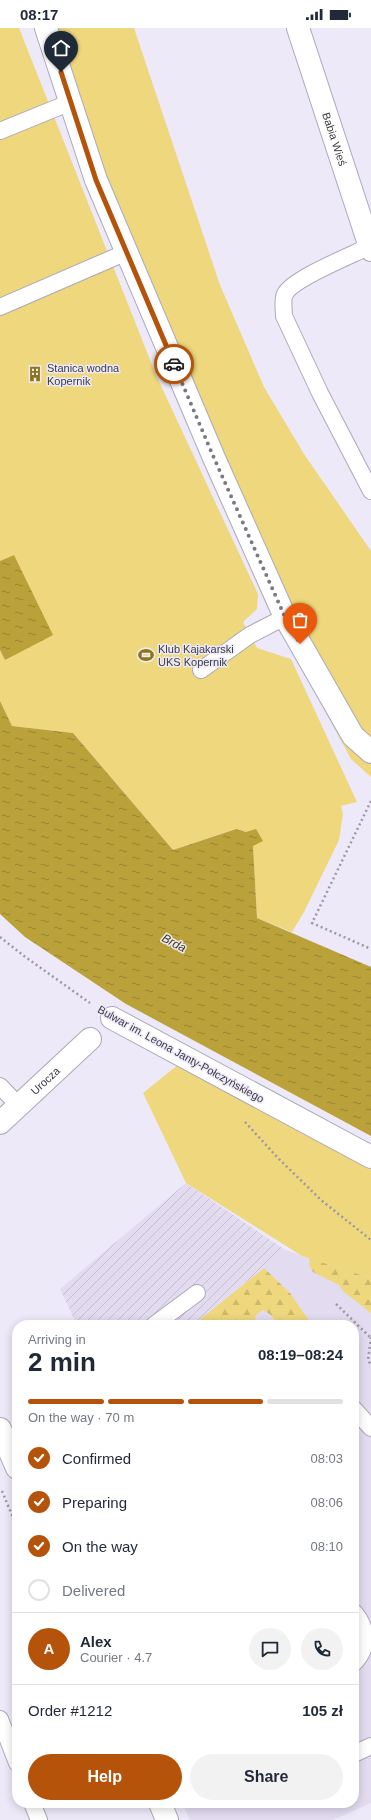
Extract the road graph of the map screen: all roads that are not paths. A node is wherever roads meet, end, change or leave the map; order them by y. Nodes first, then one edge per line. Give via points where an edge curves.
1 (46, 28) edge
2 (298, 28) edge
3 (71, 102) junction
4 (0, 131) edge
5 (370, 248) edge
6 (127, 252) junction
7 (0, 307) edge
8 (371, 491) edge
9 (285, 617) junction
10 (201, 670) dead end
11 (371, 752) edge
12 (112, 1018) road end
13 (90, 1039) dead end
14 (0, 1086) edge
15 (19, 1106) junction
16 (0, 1123) edge
17 (371, 1157) edge
18 (197, 1293) dead end
19 (161, 1320) edge
20 (359, 1415) edge
21 (371, 1428) edge
22 (0, 1429) edge
23 (12, 1457) edge
24 (359, 1618) edge
25 (359, 1657) edge
26 (0, 1719) edge
27 (371, 1746) edge
28 (12, 1750) edge
29 (359, 1752) edge
30 (34, 1808) edge
31 (162, 1808) edge
32 (39, 1820) edge
33 (167, 1820) edge

1 - 3 street
2 - 5 street, Babia Wieś
3 - 4 lane
3 - 6 street via 96,180
5 - 8 lane via 290,287 284,295 283,306 284,316 320,393
6 - 7 lane
6 - 9 street
9 - 10 lane via 250,635
9 - 11 street via 353,736
12 - 17 street, Bulwar im. Leona Janty-Połczyńskiego
13 - 15 street, Urocza
14 - 15 lane
15 - 16 street, Urocza
18 - 19 lane
20 - 21 lane
22 - 23 street
24 - 25 lane via 365,1637
26 - 28 lane
27 - 29 lane
30 - 32 lane
31 - 33 street

